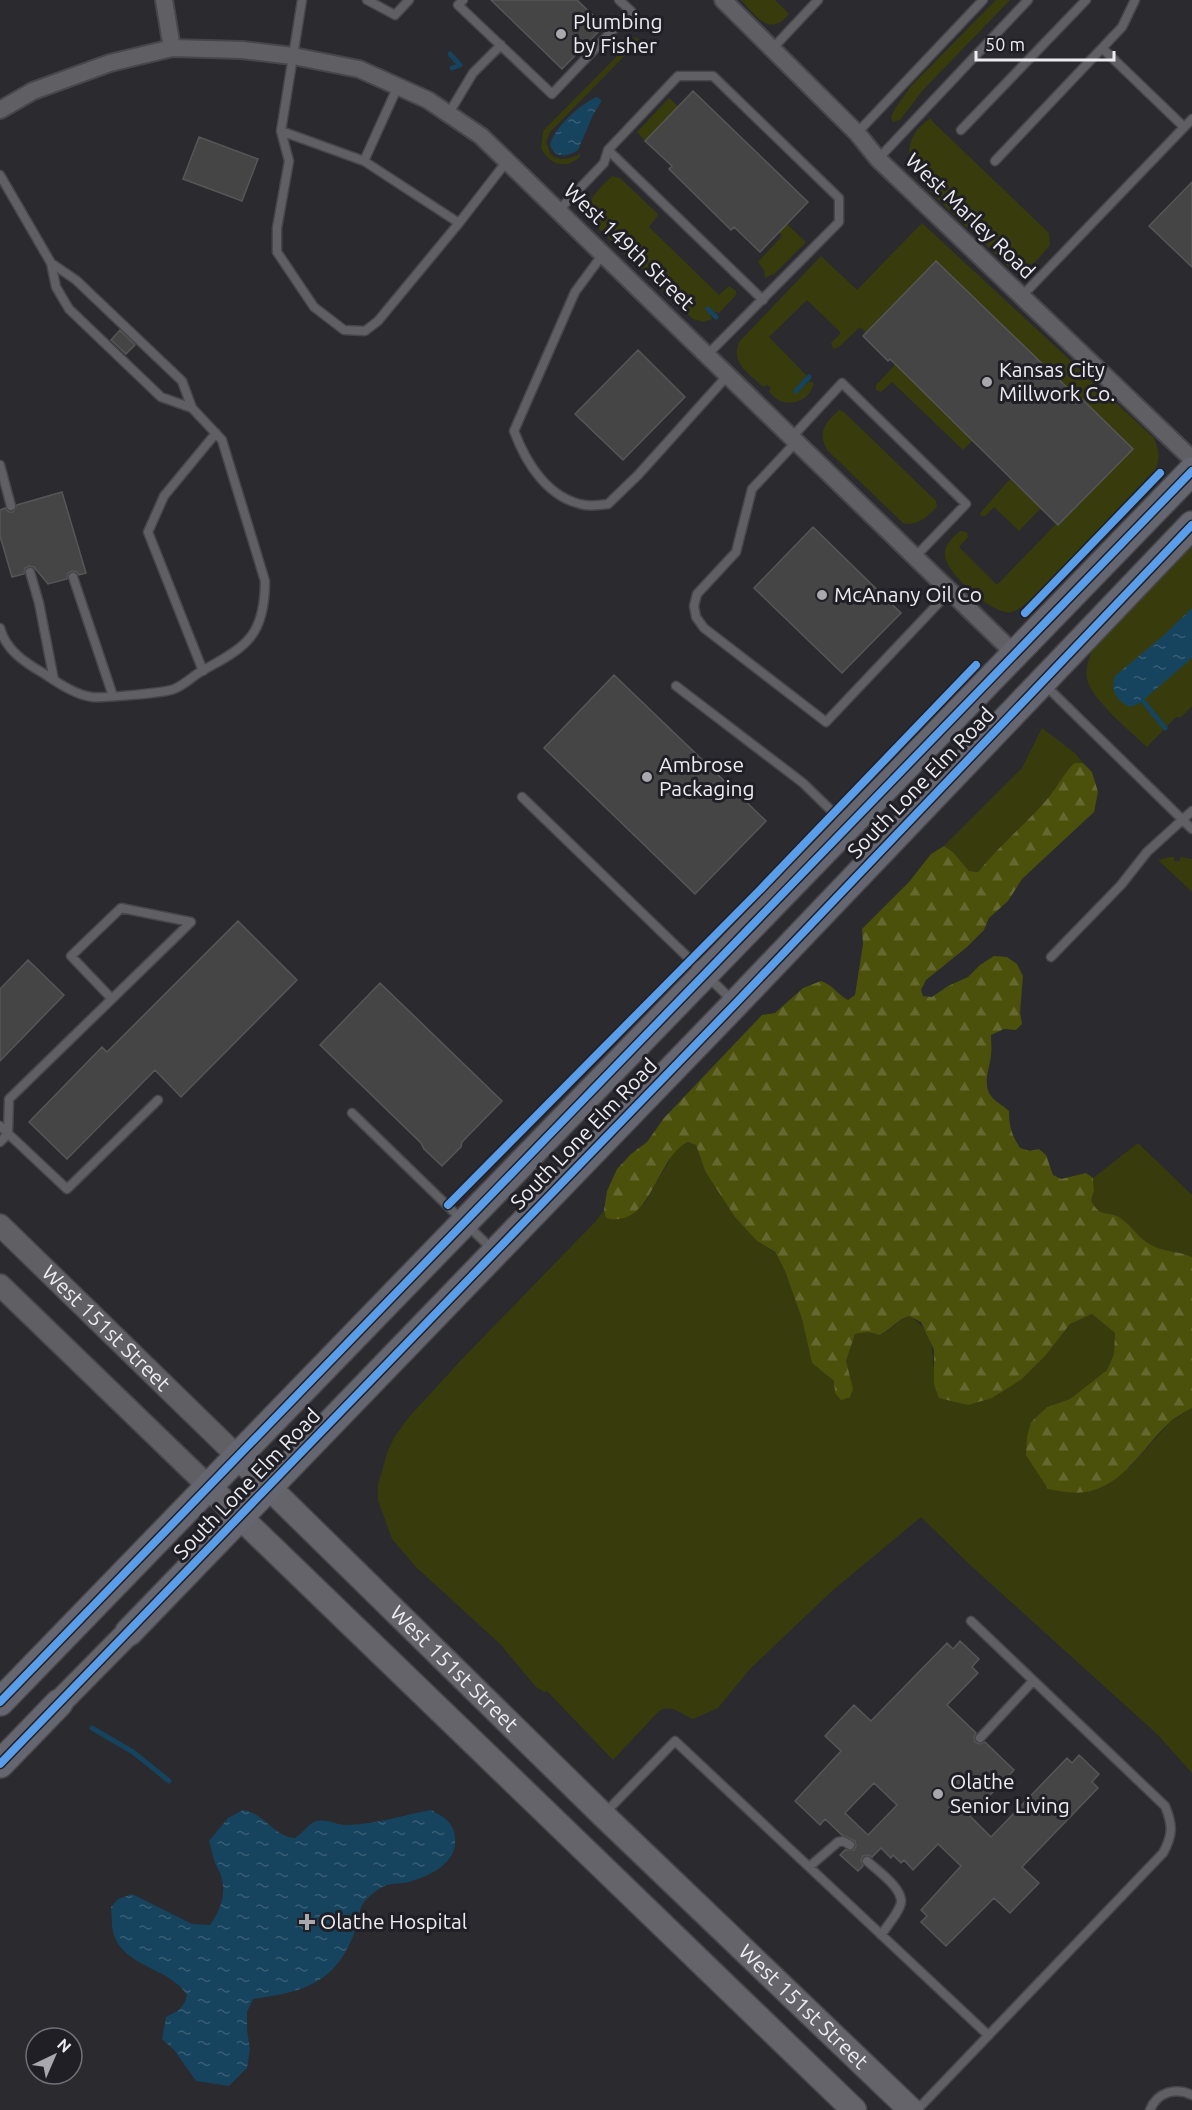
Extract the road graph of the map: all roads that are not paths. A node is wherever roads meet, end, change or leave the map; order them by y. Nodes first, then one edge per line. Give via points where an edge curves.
1 (164, 0) edge
2 (302, 0) edge
3 (367, 0) edge
4 (409, 0) edge
5 (463, 0) edge
6 (620, 0) edge
7 (723, 0) edge
8 (818, 0) edge
9 (983, 0) edge
10 (1028, 0) edge
11 (1086, 0) edge
12 (1135, 0) edge
13 (501, 45) junction
14 (172, 48) junction
15 (1102, 48) junction
16 (772, 49) junction
17 (293, 56) junction
18 (398, 86) junction
19 (0, 110) edge
20 (449, 113) junction
21 (1192, 118) edge
22 (1184, 127) junction
23 (962, 130) dead end
24 (280, 131) junction
25 (857, 133) junction
26 (608, 150) junction
27 (878, 159) junction
28 (507, 161) junction
29 (995, 161) dead end
30 (364, 162) junction
31 (0, 175) edge
32 (559, 210) junction
33 (459, 223) junction
34 (603, 254) junction
35 (51, 263) junction
36 (1021, 297) junction
37 (763, 300) junction
38 (707, 355) junction
39 (728, 375) junction
40 (192, 408) junction
41 (216, 433) junction
42 (795, 439) junction
43 (1192, 459) edge
44 (0, 465) edge
45 (1192, 471) edge
46 (12, 506) dead end
47 (1192, 525) edge
48 (915, 557) junction
49 (30, 572) dead end
50 (73, 577) dead end
51 (950, 591) junction
52 (0, 628) edge
53 (1015, 654) junction
54 (203, 670) junction
55 (54, 680) junction
56 (1042, 682) junction
57 (676, 686) dead end
58 (113, 696) junction
59 (522, 797) dead end
60 (1192, 811) edge
61 (1183, 820) junction
62 (847, 827) junction
63 (1192, 829) edge
64 (1051, 957) dead end
65 (705, 973) junction
66 (112, 999) junction
67 (735, 1004) junction
68 (158, 1100) dead end
69 (352, 1113) dead end
70 (0, 1126) edge
71 (8, 1134) junction
72 (0, 1142) edge
73 (464, 1221) junction
74 (0, 1225) edge
75 (495, 1252) junction
76 (0, 1286) edge
77 (237, 1456) junction
78 (208, 1486) junction
79 (270, 1486) junction
80 (239, 1518) junction
81 (971, 1620) dead end
82 (129, 1632) joint
83 (1034, 1681) junction
84 (0, 1702) edge
85 (59, 1703) joint
86 (980, 1738) dead end
87 (0, 1764) edge
88 (603, 1815) junction
89 (850, 1845) dead end
90 (867, 1861) dead end
91 (809, 1867) junction
92 (881, 1935) junction
93 (988, 2036) junction
94 (1192, 2095) edge
95 (854, 2110) edge
96 (911, 2110) edge
97 (916, 2110) edge
98 (1150, 2110) edge

1 - 14 street
2 - 17 lane
3 - 4 lane via 395,15
5 - 13 lane via 458,5
6 - 13 lane via 631,11 552,94
7 - 16 street, West Marley Road
8 - 16 lane
9 - 25 lane
10 - 27 lane
11 - 23 lane
12 - 15 lane via 1122,27
13 - 20 lane via 473,73
14 - 17 street, West 149th Street
14 - 19 street, West 149th Street via 110,63 33,91
15 - 22 lane
15 - 29 lane
16 - 25 street, West Marley Road
17 - 18 street, West 149th Street via 359,69
17 - 24 lane
18 - 20 street, West 149th Street
18 - 30 lane
20 - 28 street, West 149th Street
21 - 22 lane
22 - 36 lane
24 - 30 lane
24 - 33 lane via 289,161 277,228 277,252 314,306 344,330 365,331 378,321
25 - 27 street, West Marley Road
26 - 32 lane via 604,163
26 - 37 lane
26 - 37 lane via 678,76 713,76 839,198 839,222
27 - 36 street, West Marley Road
28 - 32 street, West 149th Street
28 - 33 lane
30 - 33 lane
31 - 35 lane
32 - 34 street, West 149th Street
34 - 38 street, West 149th Street
34 - 39 lane via 575,292 514,431 532,467 558,495 585,505 608,504
35 - 40 lane via 76,280 182,381
35 - 40 lane via 56,287 69,309 160,397
36 - 43 street, West Marley Road
37 - 38 lane
38 - 39 street, West 149th Street
39 - 42 street, West 149th Street
40 - 41 lane
41 - 54 lane via 164,496 148,532
41 - 54 lane via 222,440 265,581 265,599 258,623 247,641
42 - 48 street, West 149th Street
42 - 48 lane via 842,383 966,504
42 - 51 lane via 752,489 736,552 697,594 696,617 704,628 826,722
44 - 46 lane
45 - 53 main road, South Lone Elm Road
47 - 56 main road, South Lone Elm Road
48 - 51 street, West 149th Street
49 - 55 lane
50 - 58 lane
51 - 53 street, West 149th Street
52 - 55 lane via 26,664
53 - 62 main road, South Lone Elm Road
54 - 58 lane via 173,690
55 - 58 lane via 91,697
56 - 61 lane
56 - 67 main road, South Lone Elm Road
57 - 62 lane via 803,783
59 - 65 lane
60 - 61 lane
61 - 63 lane
61 - 64 lane via 1147,852 1121,885
62 - 65 main road, South Lone Elm Road
65 - 67 lane
65 - 73 main road, South Lone Elm Road
66 - 66 lane via 128,983 191,922 121,908 71,956
66 - 71 lane via 9,1099
67 - 75 main road, South Lone Elm Road
68 - 71 lane via 67,1189
69 - 73 lane
70 - 71 lane
71 - 72 lane
73 - 75 lane
73 - 77 main road, South Lone Elm Road
74 - 77 street, West 151st Street
75 - 79 main road, South Lone Elm Road
76 - 78 street, West 151st Street
77 - 78 main road, South Lone Elm Road
77 - 79 main road, West 151st Street
78 - 80 main road, West 151st Street
78 - 84 main road, South Lone Elm Road
79 - 80 main road, South Lone Elm Road
79 - 88 main road, West 151st Street
80 - 82 main road, South Lone Elm Road
80 - 95 main road, West 151st Street
81 - 83 lane
82 - 85 main road, South Lone Elm Road
83 - 86 lane
83 - 93 lane via 1165,1806 1172,1831 1163,1853
85 - 87 main road, South Lone Elm Road
88 - 91 lane via 675,1741
88 - 96 main road, West 151st Street
89 - 91 lane via 838,1842
90 - 92 lane via 900,1892 902,1899
91 - 92 lane
92 - 93 lane
93 - 97 lane
94 - 98 lane via 1166,2093

